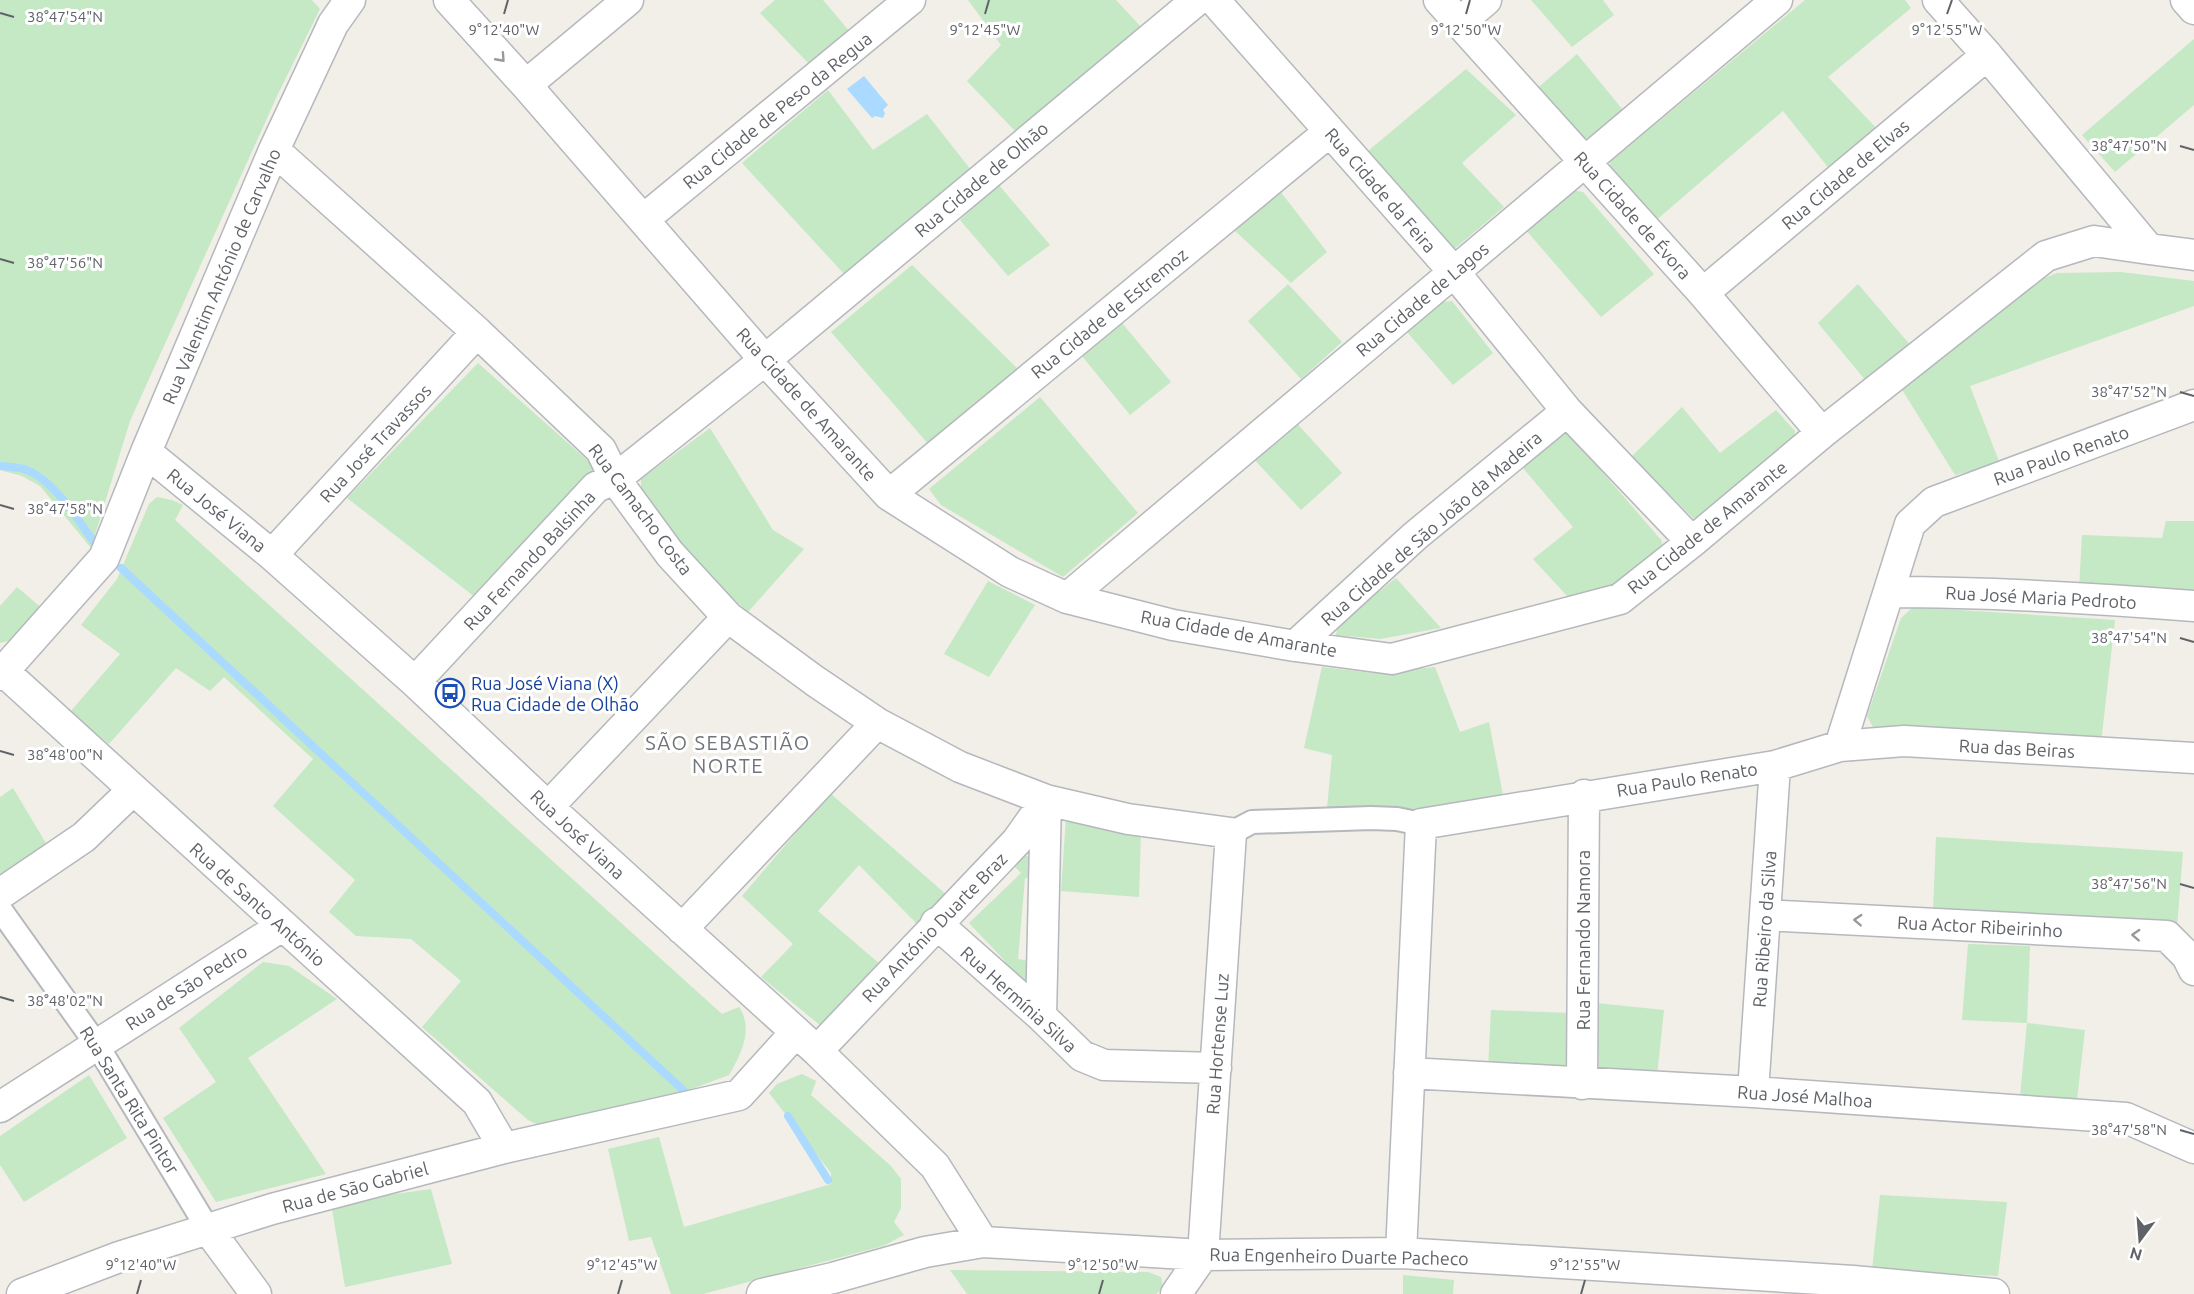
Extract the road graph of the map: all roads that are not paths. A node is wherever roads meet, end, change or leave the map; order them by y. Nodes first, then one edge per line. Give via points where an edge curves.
1 (350, 0) edge
2 (449, 0) edge
3 (628, 0) edge
4 (910, 0) edge
5 (1197, 0) edge
6 (1214, 0) edge
7 (1439, 0) edge
8 (1486, 0) edge
9 (1777, 0) edge
10 (1938, 0) edge
11 (2186, 0) edge
12 (2194, 9) edge
13 (1459, 23) junction
14 (1987, 55) junction
15 (526, 85) junction
16 (1329, 132) junction
17 (274, 150) junction
18 (1586, 162) junction
19 (644, 219) junction
20 (2149, 249) junction
21 (2194, 255) edge
22 (1454, 273) junction
23 (1703, 293) junction
24 (477, 332) junction
25 (765, 360) junction
26 (2194, 405) edge
27 (1567, 411) junction
28 (1822, 434) junction
29 (146, 452) junction
30 (615, 479) junction
31 (889, 495) junction
32 (1692, 542) junction
33 (272, 555) junction
34 (1889, 592) junction
35 (1067, 598) junction
36 (2194, 606) edge
37 (728, 617) junction
38 (1295, 646) junction
39 (1, 672) edge
40 (415, 682) junction
41 (877, 723) junction
42 (1840, 746) junction
43 (2194, 758) edge
44 (1775, 765) junction
45 (133, 790) junction
46 (1584, 795) junction
47 (1046, 800) junction
48 (548, 807) junction
49 (1421, 824) junction
50 (1231, 833) junction
51 (0, 894) edge
52 (0, 909) edge
53 (1765, 915) junction
54 (936, 923) junction
55 (282, 926) junction
56 (682, 929) junction
57 (2190, 963) edge
58 (1041, 1016) junction
59 (806, 1042) junction
60 (97, 1045) junction
61 (1215, 1068) junction
62 (1409, 1073) junction
63 (1582, 1084) junction
64 (1753, 1092) junction
65 (695, 1104) joint
66 (0, 1107) edge
67 (504, 1148) junction
68 (2194, 1148) edge
69 (208, 1229) junction
70 (983, 1242) junction
71 (1401, 1253) junction
72 (1203, 1255) junction
73 (839, 1286) edge
74 (1853, 1288) edge
75 (22, 1294) edge
76 (256, 1294) edge
77 (762, 1294) edge
78 (1176, 1294) edge
79 (1994, 1294) edge

1 - 17 street, Rua Valentim António de Carvalho via 333,24
2 -> 15 street, Rua Cidade de Amarante
3 - 15 street
4 - 19 street, Rua Cidade de Peso da Regua
5 - 25 street, Rua Cidade de Olhão
6 - 16 street, Rua Cidade da Feira
7 - 13 street, Rua Cidade de Évora
8 - 13 street
9 - 18 street, Rua Cidade de Lagos
10 - 14 street
11 - 12 street
13 - 18 street, Rua Cidade de Évora
14 - 20 street
14 - 23 street, Rua Cidade de Elvas
15 - 19 street, Rua Cidade de Amarante
16 - 22 street, Rua Cidade da Feira
16 - 31 street, Rua Cidade de Estremoz
17 - 24 street, Rua Camacho Costa
17 - 29 street, Rua Valentim António de Carvalho
18 - 22 street, Rua Cidade de Lagos
18 - 23 street, Rua Cidade de Évora
19 - 25 street, Rua Cidade de Amarante
20 - 21 street, Rua Cidade de Amarante
20 - 28 street, Rua Cidade de Amarante via 2094,242 2046,256
22 - 27 street, Rua Cidade da Feira
22 - 35 street, Rua Cidade de Lagos
23 - 28 street, Rua Cidade de Évora
24 - 30 street, Rua Camacho Costa via 601,450
24 - 33 street, Rua José Travassos
25 - 30 street, Rua Fernando Balsinha
25 - 31 street, Rua Cidade de Amarante
26 - 34 street, Rua Paulo Renato via 1934,502 1910,524
27 - 32 street, Rua Cidade da Feira
27 - 38 street, Rua Cidade de São João da Madeira via 1415,536
28 - 32 street, Rua Cidade de Amarante
29 - 33 street, Rua José Viana
29 - 39 street, Rua Valentim António de Carvalho via 104,558
30 - 37 street, Rua Camacho Costa via 670,554
30 - 40 street, Rua Fernando Balsinha via 596,488
31 - 35 street, Rua Cidade de Amarante via 1010,573
32 - 38 street, Rua Cidade de Amarante via 1620,599 1392,659
33 - 40 street, Rua José Viana
34 - 36 street, Rua José Maria Pedroto via 2074,597
34 - 42 street, Rua Paulo Renato
35 - 38 street, Rua Cidade de Amarante via 1173,625
37 - 41 street, Rua Camacho Costa
37 - 48 street
39 - 45 street, Rua de Santo António
40 - 48 street, Rua José Viana
41 - 47 street, Rua Camacho Costa via 960,767
41 - 56 street
42 - 43 street, Rua das Beiras via 1904,741
42 - 44 street, Rua Paulo Renato
44 - 46 street, Rua Paulo Renato
44 - 53 street, Rua Ribeiro da Silva
45 - 51 street via 84,837
45 - 55 street, Rua de Santo António
46 - 49 street, Rua Paulo Renato
46 - 63 street, Rua Fernando Namora
47 - 50 street, Rua Camacho Costa via 1128,819
47 - 54 street, Rua António Duarte Braz via 1017,841
47 - 58 street
48 - 56 street, Rua José Viana
49 - 50 street via 1371,818 1252,822
49 - 62 street
50 - 61 street, Rua Hortense Luz
52 - 60 street, Rua Santa Rita Pintor
57 -> 53 street, Rua Actor Ribeirinho via 2167,936
53 - 64 street, Rua Ribeiro da Silva
54 - 58 street, Rua Hermínia Silva
54 - 59 street, Rua António Duarte Braz
55 - 60 street, Rua de São Pedro
55 - 67 street, Rua de Santo António via 477,1102
56 - 59 street, Rua José Viana
58 - 61 street, Rua Hermínia Silva via 1092,1062
59 - 65 street, Rua António Duarte Braz via 739,1095
59 - 70 street, Rua José Viana via 935,1166
60 - 66 street, Rua de São Pedro
60 - 69 street, Rua Santa Rita Pintor
61 - 72 street, Rua Hortense Luz
62 - 63 street, Rua José Malhoa
62 - 71 street
63 - 64 street, Rua José Malhoa
64 - 68 street, Rua José Malhoa via 2126,1118
65 - 67 street, Rua de São Gabriel
67 - 69 street, Rua de São Gabriel
69 - 75 street, Rua de São Gabriel
69 - 76 street, Rua Santa Rita Pintor
70 - 72 street, Rua Engenheiro Duarte Pacheco
70 - 73 street, Rua Engenheiro Duarte Pacheco via 925,1252
71 - 72 street, Rua Engenheiro Duarte Pacheco
71 - 74 street, Rua Engenheiro Duarte Pacheco
72 - 78 street
73 - 77 street, Rua Engenheiro Duarte Pacheco
74 - 79 street, Rua Engenheiro Duarte Pacheco

